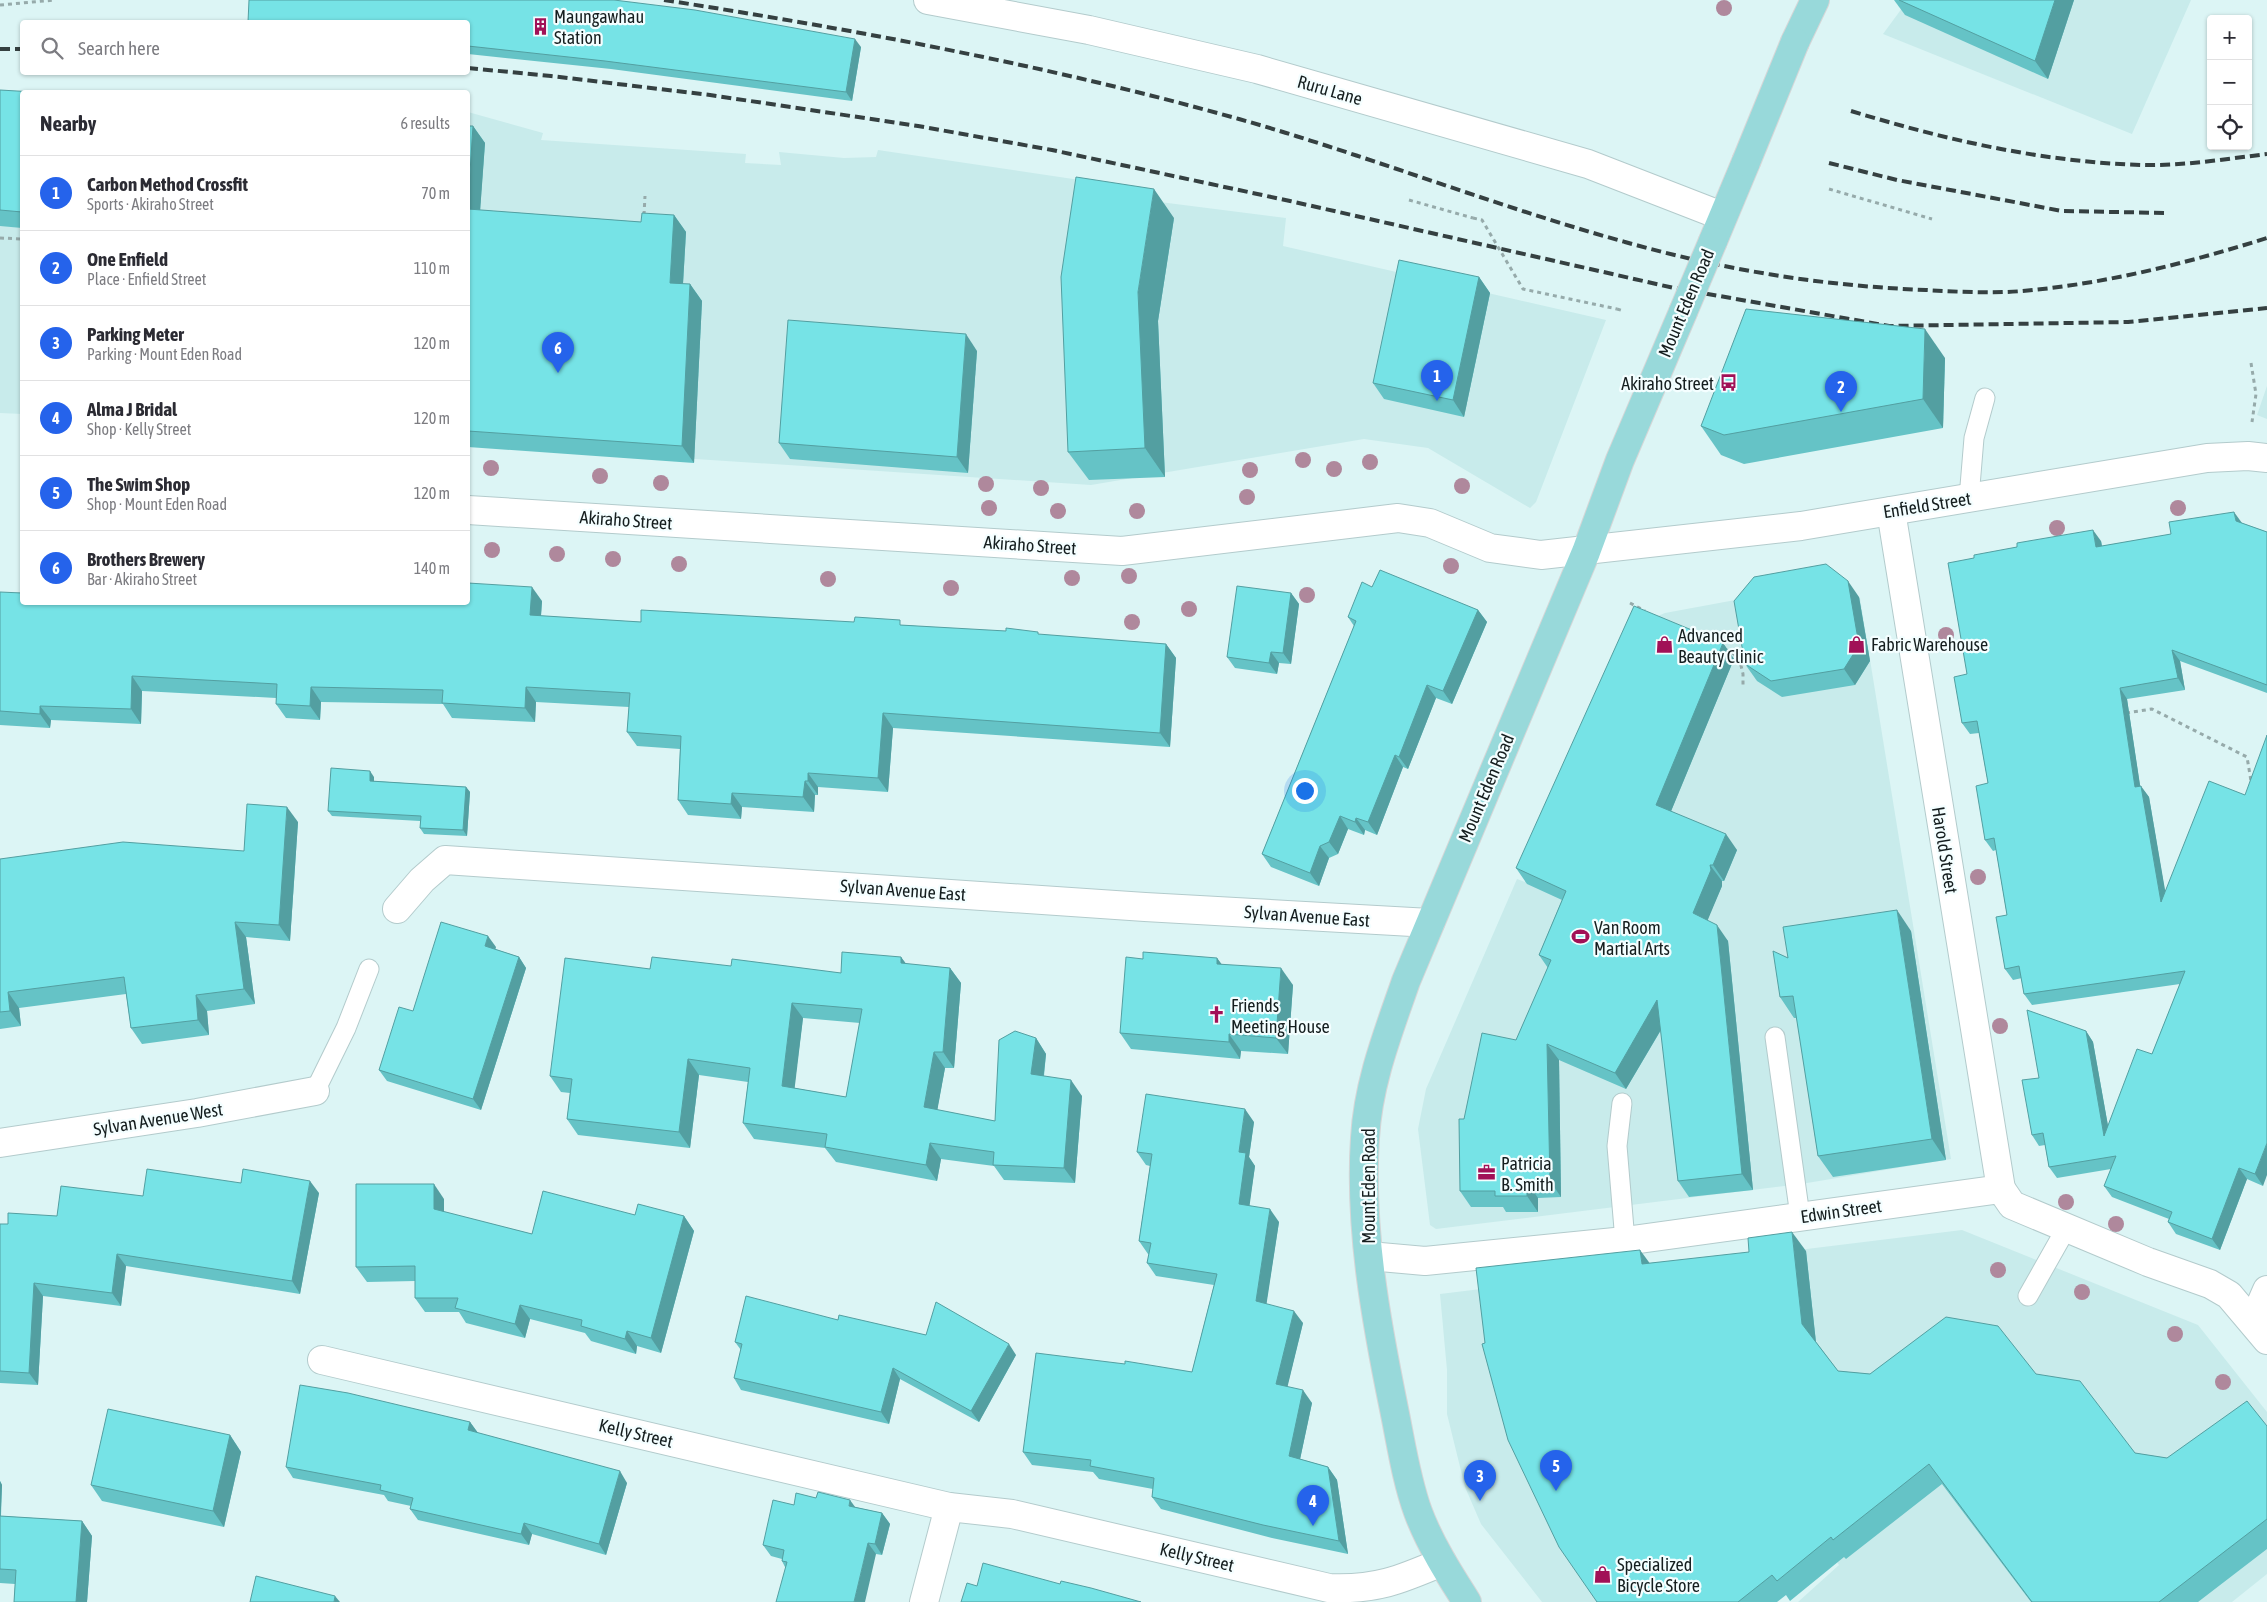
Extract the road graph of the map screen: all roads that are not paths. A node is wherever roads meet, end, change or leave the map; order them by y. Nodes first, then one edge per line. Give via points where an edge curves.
1 (928, 0) edge
2 (1815, 0) edge
3 (1717, 229) junction
4 (1985, 398) dead end
5 (2267, 458) edge
6 (1969, 498) junction
7 (470, 510) edge
8 (1891, 511) junction
9 (1586, 552) junction
10 (397, 909) dead end
11 (1430, 924) junction
12 (369, 969) dead end
13 (1775, 1037) dead end
14 (315, 1091) joint
15 (1622, 1103) dead end
16 (0, 1142) edge
17 (2001, 1189) junction
18 (1800, 1216) junction
19 (2068, 1227) junction
20 (1625, 1241) junction
21 (1369, 1256) junction
22 (2267, 1290) edge
23 (2028, 1296) dead end
24 (2260, 1331) edge
25 (322, 1360) dead end
26 (949, 1506) junction
27 (1442, 1562) junction
28 (924, 1602) edge
29 (1467, 1602) edge

1 - 3 street, Ruru Lane via 1089,30 1257,69 1588,164
2 - 3 main road, Mount Eden Road, bridge
3 - 9 main road, Mount Eden Road, bridge via 1620,460
4 - 6 lane via 1974,438
5 - 6 street, Enfield Street via 2207,458
6 - 8 street, Enfield Street
7 - 9 street, Akiraho Street via 1122,551 1398,518 1430,523 1490,548 1512,552 1541,555
8 - 9 street, Enfield Street via 1801,526
8 - 17 street, Harold Street
9 - 11 main road, Mount Eden Road
10 - 11 street, Sylvan Avenue East via 445,860
11 - 21 main road, Mount Eden Road via 1382,1048 1372,1088 1365,1138
12 - 14 lane via 346,1028
13 - 18 lane
14 - 16 street, Sylvan Avenue West via 197,1114
15 - 20 lane via 1617,1146
17 - 18 street, Edwin Street
17 - 19 street via 2012,1205
18 - 20 street, Edwin Street
19 - 23 lane
19 - 24 street via 2148,1262 2210,1284 2229,1295
20 - 21 street, Edwin Street via 1425,1261
21 - 27 main road, Mount Eden Road via 1389,1388 1406,1466 1418,1513
22 - 24 street
25 - 26 street, Kelly Street
26 - 27 street, Kelly Street via 1012,1514 1329,1588 1376,1587
26 - 28 street
27 - 29 main road, Mount Eden Road

